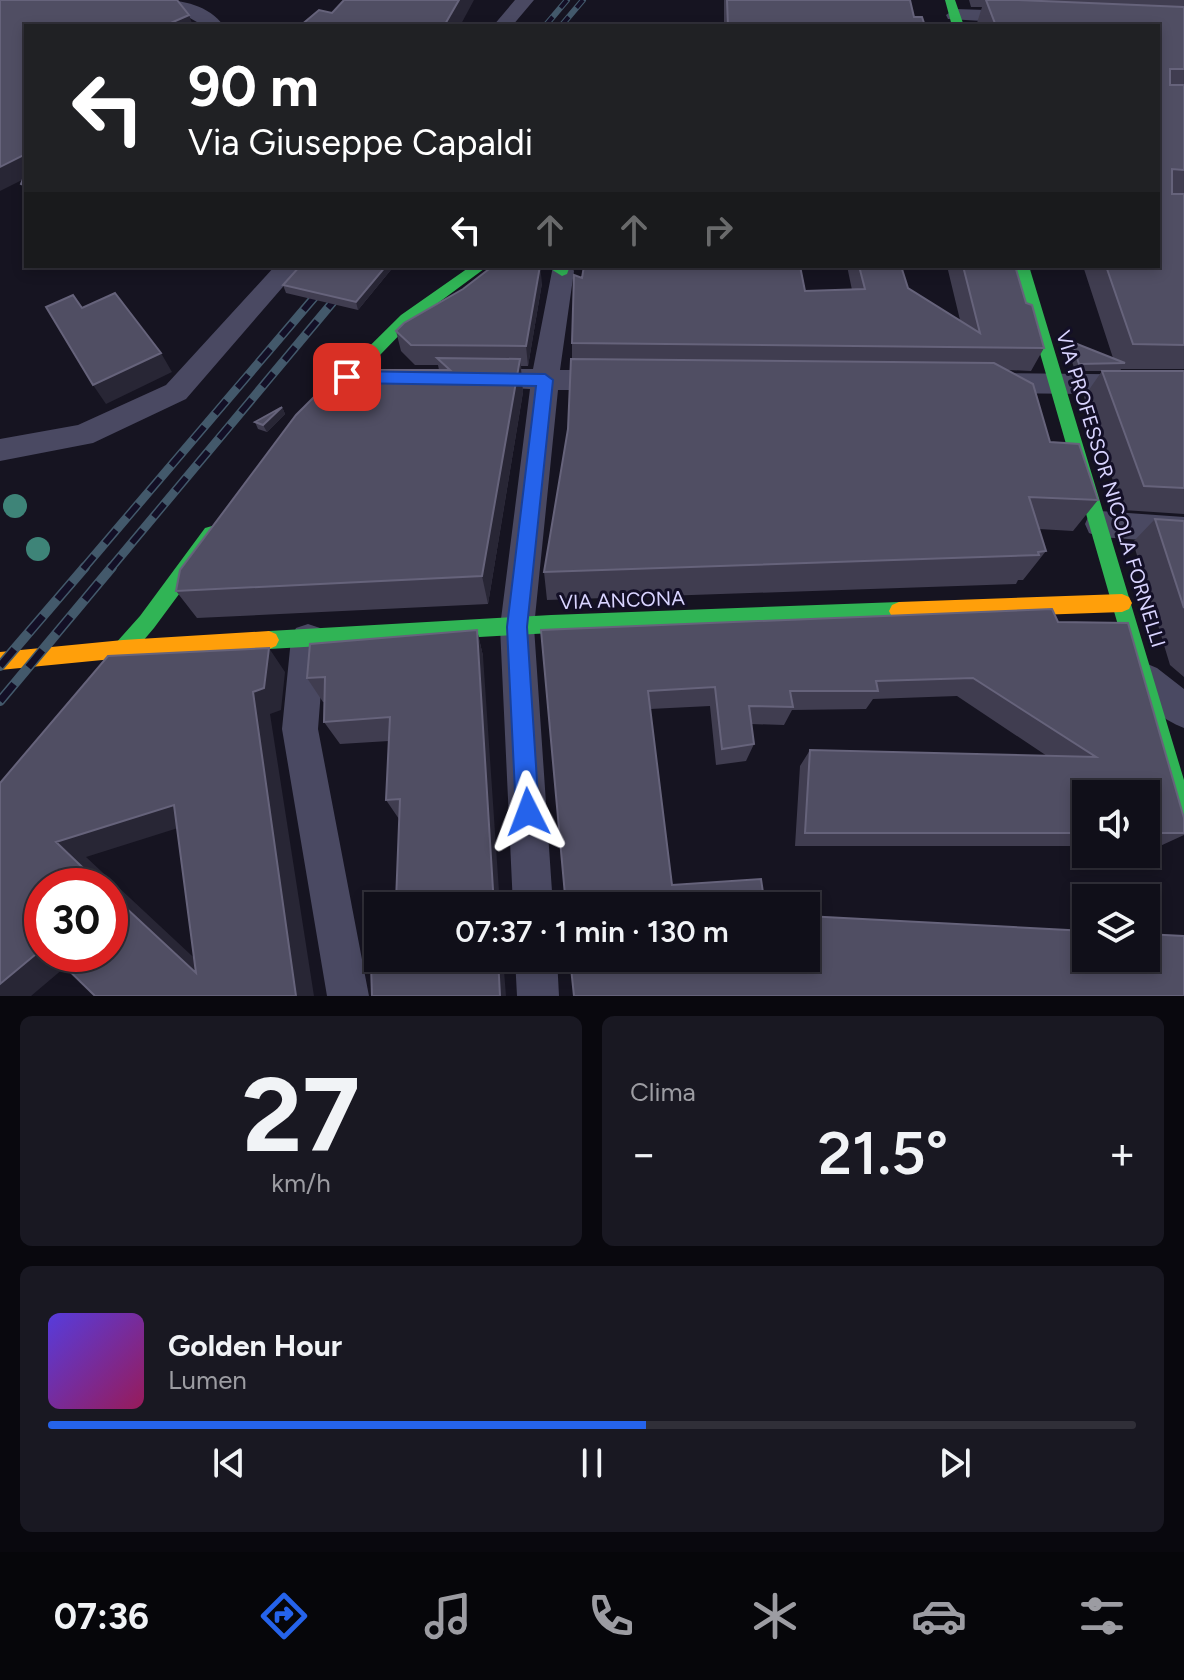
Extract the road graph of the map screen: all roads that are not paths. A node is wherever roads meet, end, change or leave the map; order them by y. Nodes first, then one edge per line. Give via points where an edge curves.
1 (167, 0) edge
2 (525, 0) edge
3 (954, 14) edge
4 (1031, 17) edge
5 (213, 24) edge
6 (504, 24) edge
7 (287, 268) edge
8 (478, 268) edge
9 (559, 268) edge
10 (1023, 268) edge
11 (347, 377) junction
12 (378, 378) edge
13 (454, 379) edge
14 (545, 380) junction
15 (641, 381) edge
16 (960, 383) edge
17 (1056, 383) junction
18 (1184, 385) edge
19 (297, 431) edge
20 (0, 450) edge
21 (228, 514) edge
22 (1100, 524) junction
23 (1184, 530) edge
24 (1122, 603) junction
25 (517, 627) junction
26 (308, 639) junction
27 (123, 649) junction
28 (0, 661) edge
29 (102, 673) edge
30 (1144, 678) junction
31 (1184, 711) edge
32 (1184, 817) edge
33 (532, 892) edge
34 (537, 972) edge
35 (348, 996) edge
36 (538, 996) edge

1 - 5 street
2 - 6 street
3 - 4 street
7 - 20 street via 176,392 83,435
8 - 11 street via 406,319
9 - 14 street
10 - 17 street, VIA PROFESSOR NICOLA FORNELLI
11 - 12 street
11 - 19 street
13 - 14 street
14 - 15 street
14 - 25 street
16 - 17 street
17 - 18 street
17 - 22 street, VIA PROFESSOR NICOLA FORNELLI
21 - 27 street
22 - 23 street
22 - 24 street, VIA PROFESSOR NICOLA FORNELLI
24 - 25 street, VIA ANCONA
24 - 30 street, VIA PROFESSOR NICOLA FORNELLI
25 - 26 street, VIA ANCONA
25 - 33 street
26 - 27 street, VIA ANCONA
26 - 35 street via 300,729
27 - 28 street, VIA ANCONA
27 - 29 street
30 - 31 street
30 - 32 street, VIA PROFESSOR NICOLA FORNELLI
34 - 36 street

